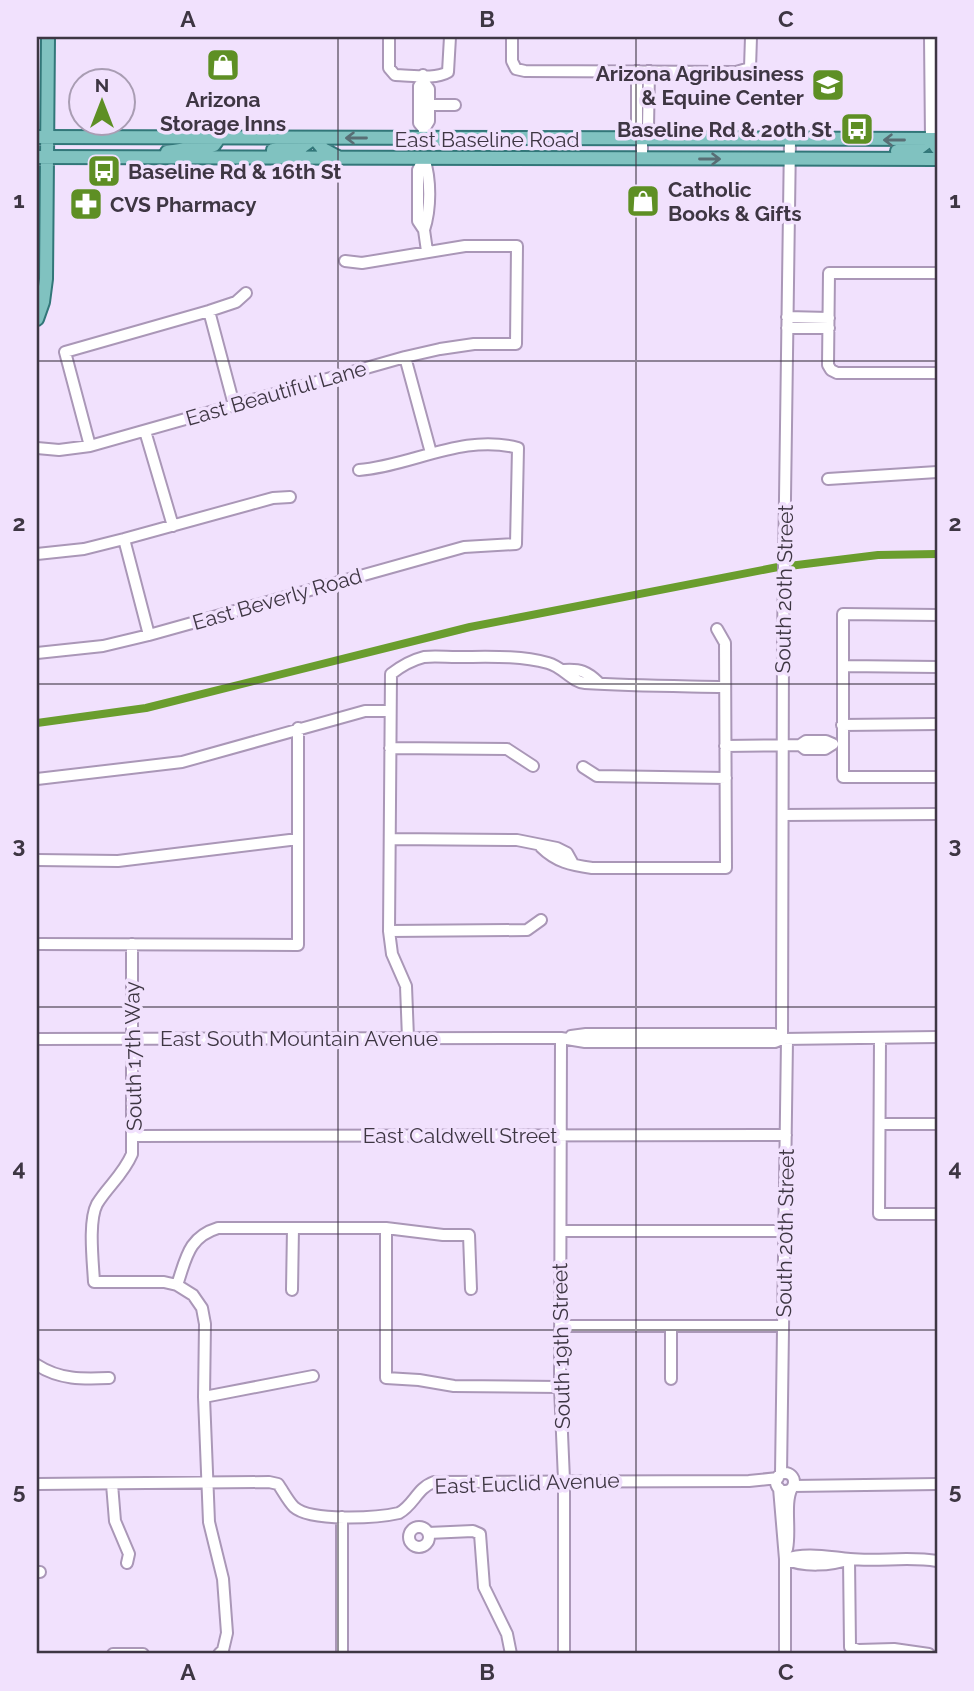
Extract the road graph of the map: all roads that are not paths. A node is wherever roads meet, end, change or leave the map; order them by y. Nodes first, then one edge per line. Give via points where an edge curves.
1 (48, 37) edge
2 (388, 37) edge
3 (450, 37) edge
4 (512, 37) edge
5 (751, 37) edge
6 (930, 37) edge
7 (637, 71) junction
8 (649, 71) junction
9 (423, 78) junction
10 (643, 102) junction
11 (424, 105) junction
12 (455, 105) dead end
13 (424, 134) junction
14 (42, 137) edge
15 (219, 138) junction
16 (314, 138) junction
17 (642, 139) junction
18 (790, 139) junction
19 (935, 142) edge
20 (42, 157) edge
21 (154, 158) junction
22 (246, 158) junction
23 (340, 158) junction
24 (424, 158) junction
25 (642, 159) junction
26 (790, 159) junction
27 (842, 159) junction
28 (937, 159) edge
29 (427, 251) junction
30 (345, 261) dead end
31 (937, 273) edge
32 (247, 293) dead end
33 (209, 310) junction
34 (37, 319) edge
35 (787, 323) junction
36 (829, 323) junction
37 (405, 357) junction
38 (937, 373) edge
39 (234, 405) junction
40 (145, 431) junction
41 (90, 446) junction
42 (37, 448) edge
43 (431, 453) junction
44 (359, 470) dead end
45 (937, 472) edge
46 (828, 479) dead end
47 (290, 497) dead end
48 (173, 526) junction
49 (124, 539) junction
50 (37, 554) edge
51 (937, 615) edge
52 (717, 629) dead end
53 (149, 635) junction
54 (37, 653) edge
55 (843, 666) junction
56 (937, 667) edge
57 (725, 687) junction
58 (390, 711) junction
59 (937, 724) edge
60 (842, 725) junction
61 (298, 729) junction
62 (838, 744) junction
63 (783, 745) junction
64 (726, 746) junction
65 (390, 748) junction
66 (533, 766) dead end
67 (583, 767) dead end
68 (937, 777) edge
69 (726, 778) junction
70 (37, 779) edge
71 (937, 814) edge
72 (783, 815) junction
73 (298, 839) junction
74 (390, 839) junction
75 (37, 860) edge
76 (541, 920) dead end
77 (389, 931) junction
78 (37, 944) edge
79 (132, 944) junction
80 (937, 1037) edge
81 (132, 1038) junction
82 (408, 1038) junction
83 (561, 1038) junction
84 (37, 1039) edge
85 (785, 1039) junction
86 (880, 1039) junction
87 (880, 1124) junction
88 (937, 1124) edge
89 (561, 1135) junction
90 (786, 1135) junction
91 (134, 1136) junction
92 (937, 1214) edge
93 (293, 1228) junction
94 (386, 1228) junction
95 (561, 1231) junction
96 (786, 1231) junction
97 (177, 1285) junction
98 (471, 1289) dead end
99 (292, 1290) dead end
100 (560, 1326) junction
101 (671, 1326) junction
102 (783, 1326) junction
103 (37, 1366) edge
104 (313, 1376) dead end
105 (109, 1378) dead end
106 (671, 1379) dead end
107 (560, 1387) junction
108 (204, 1397) junction
109 (564, 1480) junction
110 (786, 1482) junction
111 (206, 1483) junction
112 (37, 1484) edge
113 (112, 1484) junction
114 (937, 1484) edge
115 (342, 1517) junction
116 (428, 1533) dead end
117 (785, 1559) junction
118 (849, 1559) junction
119 (937, 1562) edge
120 (127, 1563) dead end
121 (113, 1654) edge
122 (143, 1654) edge
123 (219, 1654) edge
124 (342, 1654) edge
125 (511, 1654) edge
126 (564, 1654) edge
127 (785, 1654) edge
128 (929, 1654) edge

1 - 14 main road
2 - 9 street via 389,68 395,75
3 - 9 street via 448,72
4 - 7 street via 516,69
5 - 8 street via 750,68 736,72
6 - 19 street
7 - 8 street
7 - 10 street
8 - 10 street
9 - 11 street via 429,89
10 - 17 street via 637,128
11 - 12 street
11 - 13 street via 429,121
13 -> 16 main road, East Baseline Road
13 - 17 main road, East Baseline Road
13 - 24 main road
14 - 15 main road, East Baseline Road
14 - 20 main road
15 - 16 main road, East Baseline Road
15 - 21 main road via 214,145
16 - 22 main road via 300,148
16 - 23 main road
17 - 18 main road, East Baseline Road
17 - 25 street
19 -> 18 main road, East Baseline Road
18 - 26 street, South 20th Street
19 - 27 main road via 918,149 866,152
20 - 21 main road, East Baseline Road
20 - 34 main road via 46,279
21 - 22 main road, East Baseline Road
22 - 23 main road, East Baseline Road
23 - 24 main road, East Baseline Road
24 - 25 main road, East Baseline Road
24 - 29 street via 418,170 423,199 418,221
25 -> 26 main road, East Baseline Road
26 - 27 main road, East Baseline Road
26 - 35 street, South 20th Street
27 - 28 main road, East Baseline Road
29 - 30 street via 362,263
29 - 37 street, East Beautiful Lane via 517,246 516,344 474,344
31 - 36 street via 829,273
32 - 33 street via 236,302
33 - 39 street
33 - 41 street via 65,352
35 - 36 street
35 - 63 street, South 20th Street
36 - 38 street via 828,365 837,373
37 - 39 street, East Beautiful Lane
37 - 43 street
39 - 40 street, East Beautiful Lane
40 - 41 street, East Beautiful Lane
40 - 48 street
41 - 42 street, East Beautiful Lane
43 - 44 street
43 - 53 street, East Beverly Road via 481,444 518,448 516,544 464,547
45 - 46 street
47 - 48 street
48 - 49 street
49 - 50 street
49 - 53 street
51 - 55 street via 843,614
52 - 57 street via 725,643
53 - 54 street, East Beverly Road via 103,646
55 - 56 street
55 - 60 street
57 - 58 street via 619,687 582,683 550,664 522,658 424,657 391,674
57 - 64 street
58 - 61 street via 365,711
58 - 65 street
59 - 60 street
60 - 62 street
61 - 70 street via 182,762
61 - 73 street
62 - 63 street via 825,749
62 - 68 street via 843,777
63 - 64 street
63 - 72 street, South 20th Street
64 - 69 street
65 - 66 street via 507,749
65 - 74 street
67 - 69 street via 597,776
69 - 74 street via 726,868 592,868 563,864 541,847 517,840
71 - 72 street
72 - 85 street, South 20th Street
73 - 75 street via 118,861
73 - 79 street via 298,945
74 - 77 street
76 - 77 street via 527,930
77 - 82 street via 392,954 406,986
78 - 79 street
79 - 81 street, South 17th Way
80 - 86 street, East South Mountain Avenue
81 - 82 street, East South Mountain Avenue
81 - 84 street, East South Mountain Avenue
81 - 91 street, South 17th Way
82 - 83 street, East South Mountain Avenue
83 - 85 street, East South Mountain Avenue via 586,1034 774,1034
83 - 89 street, South 19th Street
85 - 86 street, East South Mountain Avenue
85 - 90 street, South 20th Street
86 - 87 street
87 - 88 street
87 - 92 street via 879,1214
89 - 90 street, East Caldwell Street
89 - 91 street, East Caldwell Street
89 - 95 street, South 19th Street
90 - 96 street, South 20th Street
91 - 97 street, South 17th Way via 127,1167 95,1207 94,1282
93 - 94 street
93 - 97 street via 204,1232 189,1251
93 - 99 street
94 - 98 street via 469,1235
94 - 107 street via 386,1378 454,1387
95 - 96 street
95 - 100 street, South 19th Street
96 - 102 street, South 20th Street
97 - 108 street via 202,1308
100 - 101 street
100 - 107 street, South 19th Street
101 - 102 street
101 - 106 street
102 - 110 street, South 20th Street
103 - 105 street via 60,1377
104 - 108 street
107 - 109 street, South 19th Street
108 - 111 street
109 - 110 street, East Euclid Avenue
109 - 115 street, East Euclid Avenue via 434,1482 421,1488 399,1513
109 - 126 street, South 19th Street
110 - 114 street, East Euclid Avenue
110 - 117 street, South 20th Street via 790,1535
111 - 113 street, East Euclid Avenue
111 - 115 street, East Euclid Avenue via 278,1484 295,1508 312,1515
111 - 123 street via 209,1522 223,1579 227,1633
112 - 113 street, East Euclid Avenue
113 - 120 street via 115,1521 129,1554
115 - 124 street
116 - 125 street via 480,1534 484,1587 507,1634
117 - 118 street
117 - 127 street, South 20th Street
118 - 119 street
118 - 128 street via 850,1647
121 - 122 street

